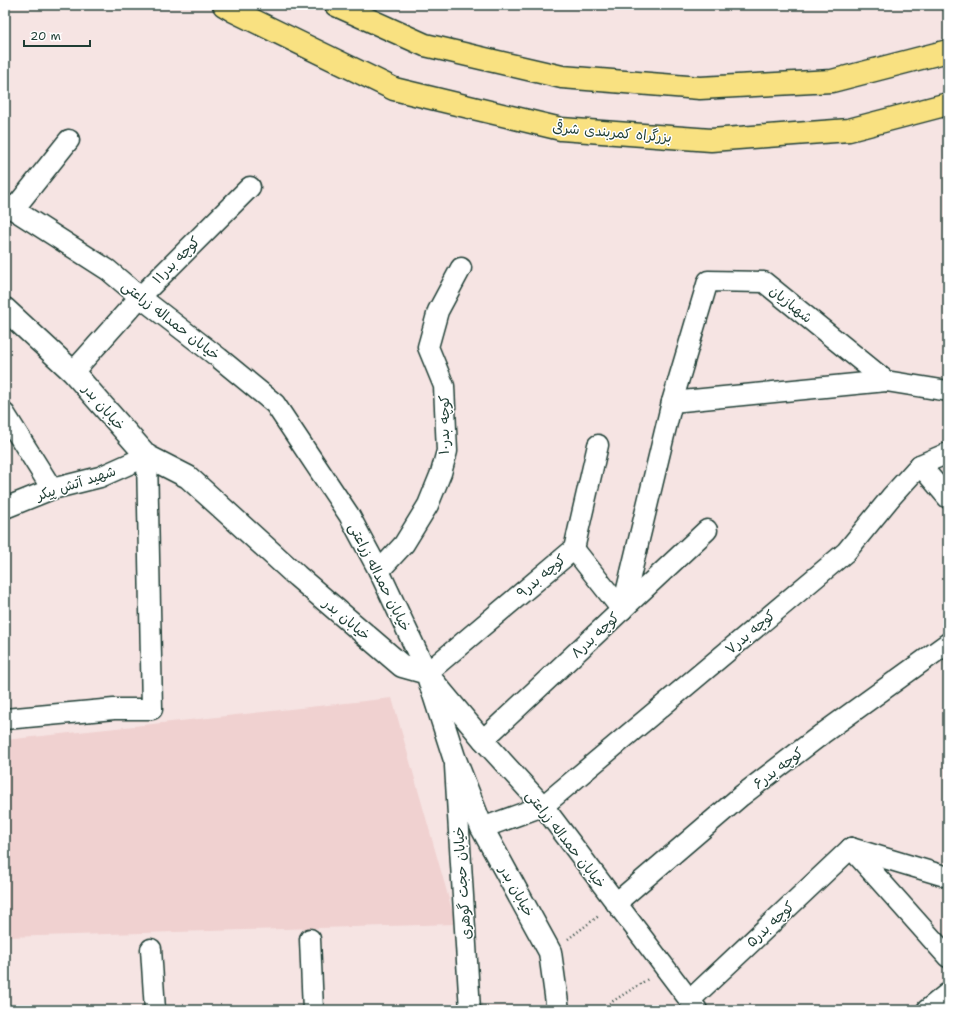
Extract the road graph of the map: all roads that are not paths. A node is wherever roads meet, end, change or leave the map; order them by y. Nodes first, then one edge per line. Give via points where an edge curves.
1 (224, 5) edge
2 (336, 5) edge
3 (948, 51) edge
4 (948, 104) edge
5 (69, 140) dead end
6 (250, 187) dead end
7 (9, 206) edge
8 (460, 268) dead end
9 (140, 297) junction
10 (5, 309) edge
11 (73, 372) junction
12 (886, 381) junction
13 (948, 391) edge
14 (672, 402) junction
15 (5, 414) edge
16 (598, 445) dead end
17 (948, 453) edge
18 (147, 456) junction
19 (920, 464) junction
20 (52, 490) junction
21 (948, 498) edge
22 (5, 508) edge
23 (707, 530) dead end
24 (574, 549) junction
25 (379, 572) junction
26 (622, 610) junction
27 (948, 643) edge
28 (427, 672) junction
29 (5, 719) edge
30 (483, 740) junction
31 (454, 757) junction
32 (542, 806) junction
33 (482, 828) junction
34 (851, 848) junction
35 (948, 877) edge
36 (616, 903) junction
37 (310, 939) dead end
38 (152, 949) dead end
39 (948, 957) edge
40 (948, 993) edge
41 (694, 1005) edge
42 (155, 1010) edge
43 (313, 1010) edge
44 (470, 1010) edge
45 (558, 1010) edge
46 (927, 1010) edge

1 - 4 highway, بزرگراه کمربندی شرقی via 394,89 561,129 711,140 849,130
2 - 3 highway via 425,44 562,77 700,88 832,81
5 - 7 street
6 - 9 street, کوچه بدر۱۱
7 - 9 street, خیابان حمداله زراعتی via 108,270
8 - 25 street, کوچه بدر۱۰ via 438,310 428,347 444,386 447,451 428,505 404,544
9 - 11 street, کوچه بدر۱۱
9 - 25 street, خیابان حمداله زراعتی via 275,404 349,515
10 - 11 street, خیابان بدر
11 - 18 street, خیابان بدر
12 - 13 street
12 - 14 street
12 - 14 street, شهبازیان via 764,282 708,281
14 - 26 street
15 - 20 street
16 - 24 street, کوچه بدر۹
17 - 19 street, کوچه بدر۷
18 - 20 street, شهید آتش پیکر via 100,477
18 - 28 street, خیابان بدر via 188,476 297,576 402,666
18 - 29 street via 152,709 114,709
19 - 21 street
19 - 32 street, کوچه بدر۷ via 846,552
20 - 22 street, شهید آتش پیکر
23 - 26 street, کوچه بدر۸
24 - 26 street
24 - 28 street, کوچه بدر۹
25 - 28 street, خیابان حمداله زراعتی
26 - 30 street, کوچه بدر۸
27 - 36 street, کوچه بدر۶ via 741,796
28 - 30 street, خیابان حمداله زراعتی
28 - 31 street, خیابان بدر
30 - 32 street, خیابان حمداله زراعتی
31 - 33 street, خیابان بدر
31 - 44 street, خیابان حجت گوهری
32 - 33 street, کوچه بدر۷
32 - 36 street, خیابان حمداله زراعتی
33 - 45 street, خیابان بدر via 550,952
34 - 35 street
34 - 39 street
34 - 41 street, کوچه بدر۵
36 - 41 street, خیابان حمداله زراعتی
37 - 43 street
38 - 42 street
40 - 46 street

